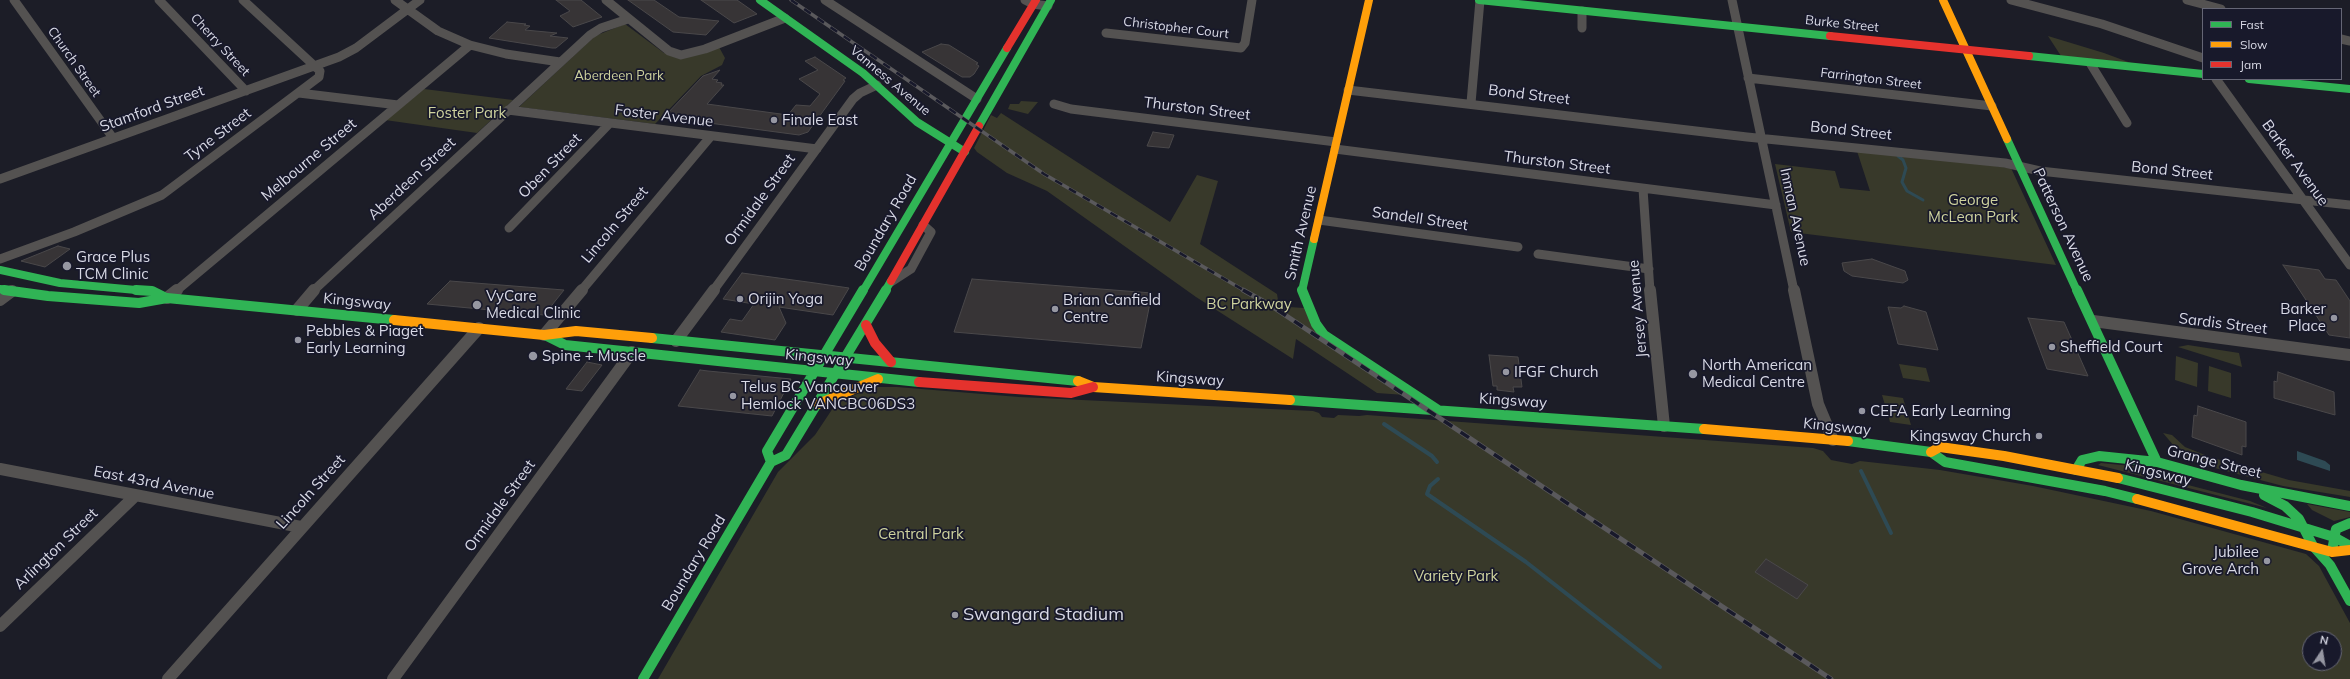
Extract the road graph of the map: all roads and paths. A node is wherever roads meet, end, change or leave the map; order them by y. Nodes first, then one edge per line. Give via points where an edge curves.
1 (14, 0) edge
2 (159, 0) edge
3 (243, 0) edge
4 (395, 0) edge
5 (420, 0) edge
6 (606, 0) edge
7 (760, 0) edge
8 (825, 0) edge
9 (1252, 0) edge
10 (1369, 0) edge
11 (1479, 0) edge
12 (1732, 0) edge
13 (1943, 0) edge
14 (2010, 0) edge
15 (2187, 0) edge
16 (1031, 1) edge
17 (1049, 3) edge
18 (2216, 8) edge
19 (406, 10) junction
20 (1582, 11) junction
21 (785, 18) junction
22 (628, 19) junction
23 (1737, 27) junction
24 (1582, 28) dead end
25 (1106, 33) dead end
26 (470, 45) junction
27 (1966, 50) junction
28 (2202, 58) edge
29 (560, 62) junction
30 (2090, 63) junction
31 (314, 66) junction
32 (2202, 74) edge
33 (1748, 78) junction
34 (2217, 80) edge
35 (2259, 80) edge
36 (876, 85) junction
37 (2350, 89) edge
38 (1348, 90) junction
39 (246, 91) junction
40 (299, 93) junction
41 (977, 99) junction
42 (1054, 104) dead end
43 (1471, 104) junction
44 (398, 105) junction
45 (1992, 106) junction
46 (508, 110) junction
47 (610, 123) junction
48 (2127, 124) dead end
49 (711, 136) junction
50 (113, 138) junction
51 (1761, 138) junction
52 (950, 142) junction
53 (1336, 146) junction
54 (817, 149) junction
55 (965, 152) junction
56 (2020, 166) junction
57 (0, 179) edge
58 (1643, 188) junction
59 (2303, 200) junction
60 (1776, 205) junction
61 (2350, 205) edge
62 (1319, 220) junction
63 (923, 225) joint
64 (509, 228) dead end
65 (1518, 247) dead end
66 (1538, 254) dead end
67 (0, 259) edge
68 (2350, 265) edge
69 (1649, 269) junction
70 (0, 270) edge
71 (890, 282) joint
72 (0, 289) edge
73 (12, 291) junction
74 (166, 298) junction
75 (0, 300) edge
76 (297, 310) junction
77 (2092, 321) junction
78 (866, 325) junction
79 (479, 328) junction
80 (544, 335) junction
81 (676, 341) junction
82 (632, 352) junction
83 (825, 355) junction
84 (2350, 355) edge
85 (846, 357) junction
86 (891, 362) junction
87 (814, 371) junction
88 (836, 374) junction
89 (879, 379) junction
90 (1093, 387) junction
91 (818, 404) junction
92 (1438, 410) junction
93 (1664, 426) junction
94 (1833, 440) junction
95 (1930, 452) junction
96 (771, 462) junction
97 (2157, 462) junction
98 (0, 469) edge
99 (2076, 470) junction
100 (2241, 485) junction
101 (135, 496) junction
102 (2350, 506) edge
103 (2350, 523) edge
104 (301, 527) junction
105 (2304, 528) junction
106 (2334, 537) junction
107 (2312, 546) junction
108 (2350, 546) edge
109 (2350, 550) edge
110 (2332, 552) junction
111 (2330, 565) junction
112 (2350, 601) edge
113 (0, 626) edge
114 (168, 679) edge
115 (392, 679) edge
116 (643, 679) edge

1 - 50 street, Church Street
2 - 39 street, Cherry Street
3 - 31 street
4 - 19 street
5 - 19 street
6 - 22 street
7 - 21 main road, Vanness Avenue
8 - 41 street, Vanness Avenue
9 - 25 street, Christopher Court via 1246,43 1241,48
10 - 38 main road, Smith Avenue
11 - 20 main road, Burke Street
11 - 43 street
12 - 23 street, Inman Avenue
13 - 27 main road, Patterson Avenue
14 - 28 street via 2102,24
15 - 18 street
16 - 17 street
16 - 41 main road, Boundary Road
17 - 55 main road, Boundary Road
19 - 26 street via 438,31
19 - 31 street via 352,50
20 - 23 main road, Burke Street
20 - 24 street
21 - 22 street via 705,49 681,55 669,51
21 - 36 main road, Vanness Avenue via 855,66
22 - 29 street, Aberdeen Street via 594,31
23 - 27 main road, Burke Street
23 - 33 street, Inman Avenue
26 - 29 street via 506,54
26 - 44 street, Melbourne Street
27 - 30 main road, Burke Street
27 - 45 main road, Patterson Avenue
29 - 46 street, Aberdeen Street
30 - 32 main road, Burke Street
30 - 48 street
31 - 39 street, Stamford Street
31 - 40 street, Tyne Street via 320,71 319,77
33 - 45 street, Farrington Street
33 - 51 street, Inman Avenue
34 - 59 street, Barker Avenue
35 - 37 main road
36 - 52 main road, Vanness Avenue via 916,122
36 - 54 street, Ormidale Street via 857,95
38 - 43 street, Bond Street
38 - 53 main road, Smith Avenue
39 - 50 street, Stamford Street
40 - 44 street
40 - 67 street, Tyne Street via 162,195 74,232
41 - 52 main road, Boundary Road
42 - 53 street, Thurston Street via 1071,109
43 - 51 street, Bond Street
44 - 74 street, Melbourne Street
45 - 56 main road, Patterson Avenue
46 - 47 street, Foster Avenue
46 - 76 street, Aberdeen Street via 309,294
47 - 49 street, Foster Avenue
47 - 64 street, Oben Street
49 - 54 street, Foster Avenue
49 - 80 street, Lincoln Street
50 - 57 street, Stamford Street
51 - 56 street, Bond Street via 1881,148
51 - 60 street, Inman Avenue
52 - 55 main road, Vanness Avenue
52 - 83 main road, Boundary Road
53 - 58 street, Thurston Street
53 - 62 main road, Smith Avenue
54 - 81 street, Ormidale Street
55 - 63 main road, Boundary Road
56 - 59 street, Bond Street via 2040,171
56 - 77 main road, Patterson Avenue
58 - 60 street, Thurston Street
58 - 69 street, Jersey Avenue
59 - 61 street, Bond Street
59 - 68 street, Barker Avenue
60 - 94 street, Inman Avenue via 1818,404
62 - 65 street, Sandell Street
62 - 92 main road, Smith Avenue via 1302,290 1316,324 1324,335
63 - 71 street, Boundary Road via 931,232 911,269
66 - 69 street
69 - 93 street, Jersey Avenue
70 - 74 main road, Kingsway via 27,278 60,283 152,291
71 - 78 main road, Boundary Road
72 - 73 main road, Kingsway
73 - 74 main road, Kingsway via 139,303
73 - 75 street
74 - 76 main road, Kingsway
76 - 79 main road, Kingsway
77 - 84 street, Sardis Street
77 - 97 main road, Patterson Avenue
78 - 85 main road, Boundary Road
78 - 86 main road via 875,343
79 - 80 main road, Kingsway
79 - 104 street, Lincoln Street
80 - 81 main road, Kingsway via 576,331
80 - 82 main road, Kingsway via 565,345
81 - 83 main road, Kingsway
82 - 87 main road, Kingsway
82 - 115 street, Ormidale Street
83 - 85 main road, Kingsway
83 - 87 main road, Boundary Road
85 - 86 main road, Kingsway
85 - 88 main road, Boundary Road
86 - 90 main road, Kingsway via 1074,379
87 - 88 main road, Kingsway
87 - 96 main road, Boundary Road via 767,451
88 - 89 main road, Kingsway
88 - 91 main road, Boundary Road
89 - 90 main road, Kingsway via 1071,393
89 - 91 main road
90 - 92 main road, Kingsway
91 - 96 main road, Boundary Road via 786,454
92 - 93 main road, Kingsway
93 - 94 main road, Kingsway
94 - 95 main road, Kingsway
95 - 99 main road, Kingsway via 1940,447
95 - 107 main road, Kingsway via 1945,462 2105,491
96 - 116 main road, Boundary Road
97 - 99 main road, Grange Street via 2099,456 2082,460
97 - 100 main road, Grange Street
98 - 101 street, East 43rd Avenue
99 - 105 main road, Kingsway via 2183,494
100 - 102 main road, Grange Street
100 - 105 main road via 2285,506 2299,519
101 - 104 street, East 43rd Avenue
101 - 113 street, Arlington Street
103 - 106 main road via 2336,529
104 - 114 street, Lincoln Street
105 - 106 main road, Kingsway
105 - 107 main road
106 - 108 main road, Kingsway
106 - 110 main road
107 - 110 main road, Kingsway
107 - 111 main road
109 - 110 main road, Kingsway
110 - 111 main road
111 - 112 main road

